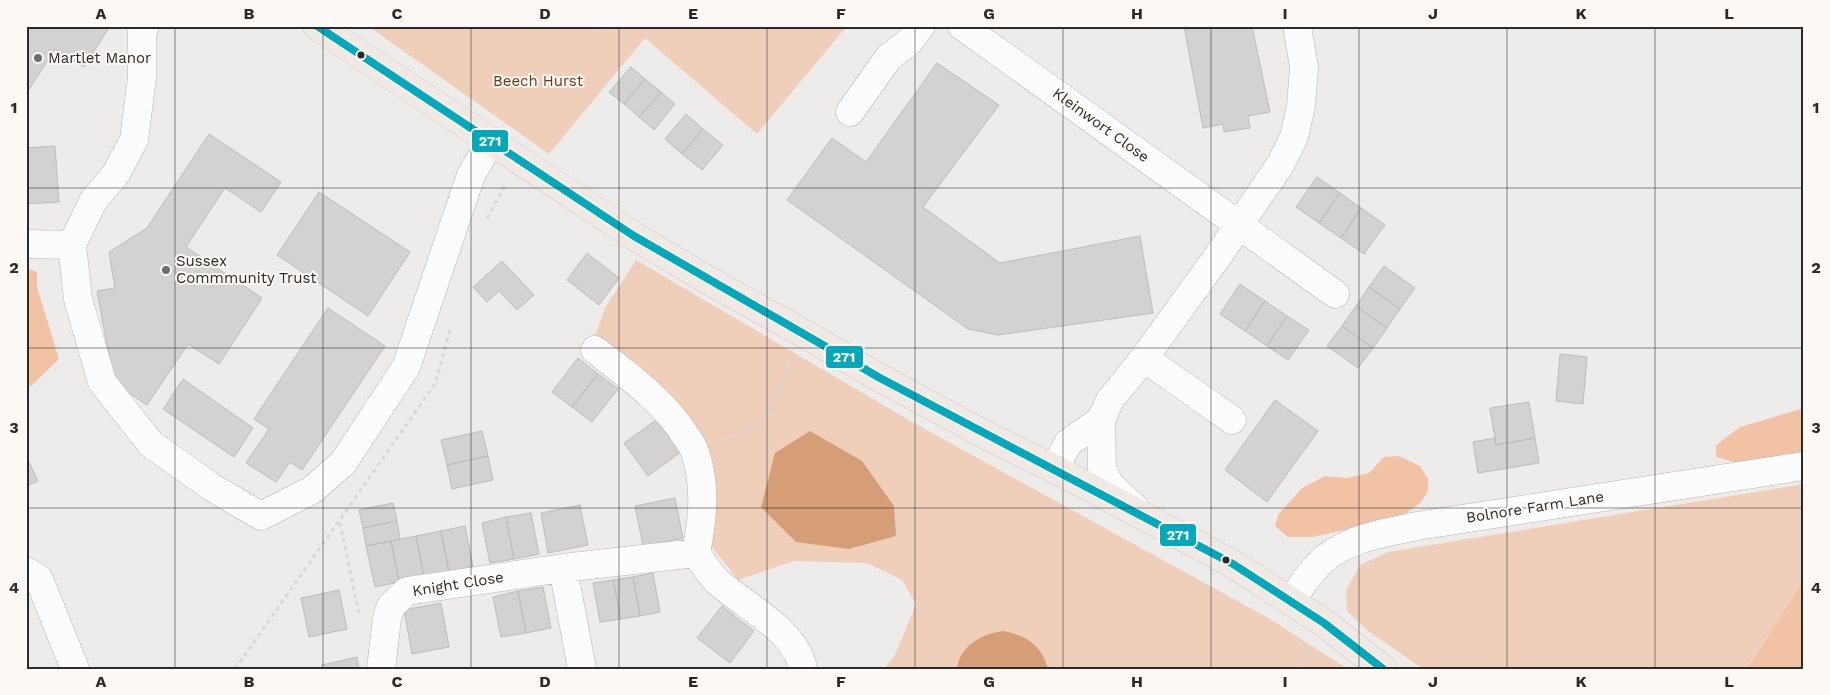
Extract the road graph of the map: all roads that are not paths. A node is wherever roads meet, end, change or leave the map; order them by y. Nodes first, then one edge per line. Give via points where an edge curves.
1 (145, 26) edge
2 (317, 26) edge
3 (921, 26) edge
4 (962, 26) edge
5 (1297, 26) edge
6 (850, 112) dead end
7 (491, 141) junction
8 (1239, 225) junction
9 (26, 244) edge
10 (72, 245) junction
11 (1335, 294) dead end
12 (595, 350) dead end
13 (1144, 358) junction
14 (1101, 420) junction
15 (1232, 420) dead end
16 (1804, 466) edge
17 (1055, 469) junction
18 (1145, 517) junction
19 (696, 553) junction
20 (563, 568) junction
21 (26, 571) edge
22 (1291, 601) junction
23 (802, 664) dead end
24 (75, 669) edge
25 (380, 669) edge
26 (582, 669) edge
27 (1383, 669) edge

1 - 10 street via 134,140 114,175 93,201
2 - 7 main road
3 - 6 street via 909,42 889,57
4 - 8 street, Kleinwort Close
5 - 8 street via 1304,67 1301,106 1294,137 1280,165
7 - 10 street via 471,175 406,367 343,463 312,490 261,516 213,488 151,444 102,382 78,299
7 - 17 main road via 634,236 706,279 880,378
8 - 11 street, Kleinwort Close
8 - 13 street
9 - 10 street
12 - 19 street via 649,392 695,450 702,487 702,523
13 - 14 street via 1110,400
13 - 15 street
14 - 17 street via 1068,443
14 - 18 street via 1102,468 1107,480
16 - 22 street, Bolnore Farm Lane via 1365,537 1340,547 1326,557
17 - 18 main road
18 - 22 main road via 1233,564
19 - 20 street, Knight Close
19 - 23 street via 716,580 772,623 798,652
20 - 25 street, Knight Close via 407,591 391,606
20 - 26 street
21 - 24 street via 39,579
22 - 27 main road

